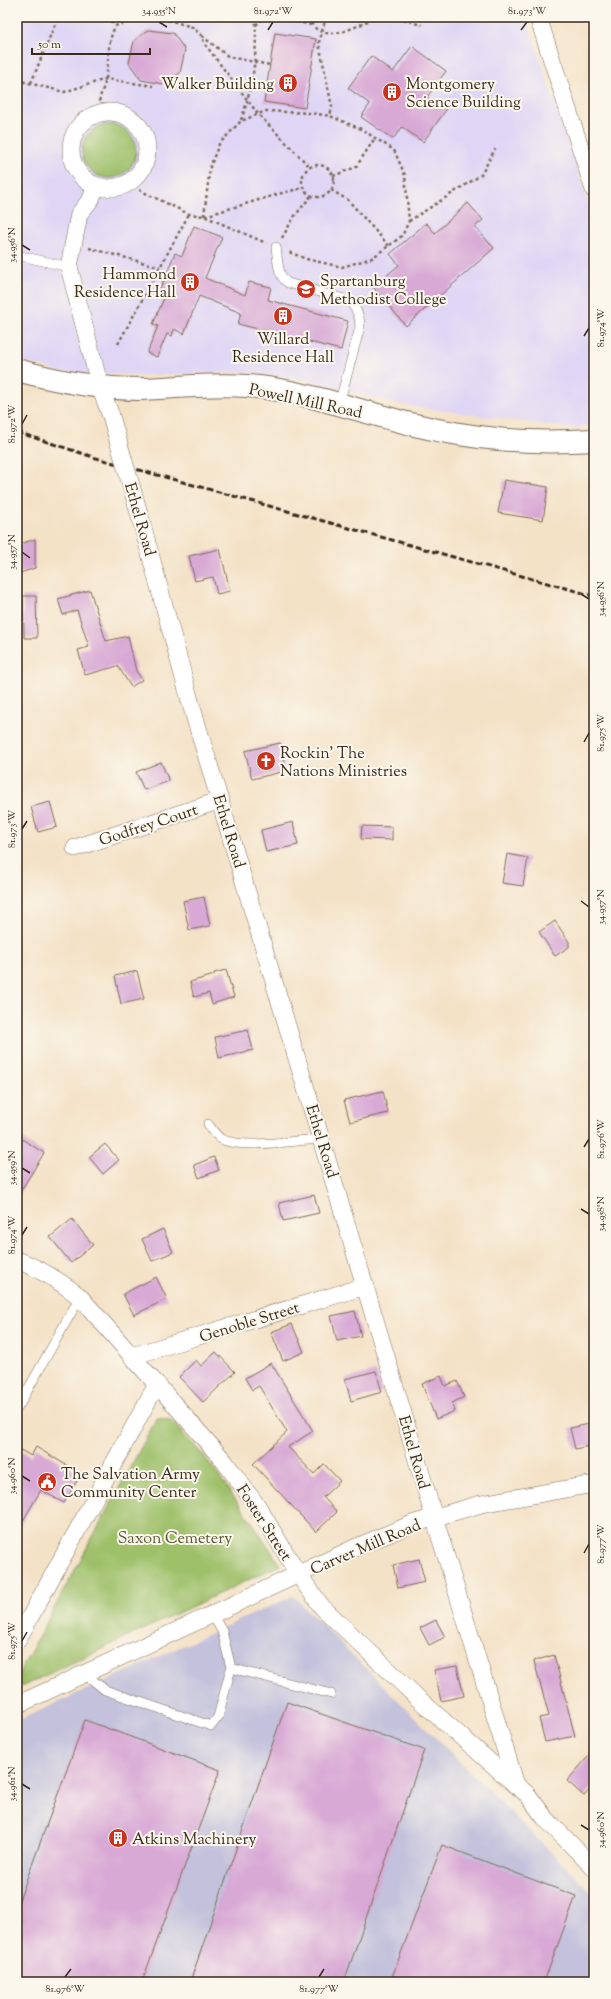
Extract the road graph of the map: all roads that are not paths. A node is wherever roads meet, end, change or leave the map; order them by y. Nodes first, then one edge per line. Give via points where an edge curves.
1 (538, 17) edge
2 (96, 186) junction
3 (594, 190) edge
4 (276, 247) road end
5 (17, 255) edge
6 (69, 267) junction
7 (17, 370) edge
8 (100, 387) junction
9 (339, 405) junction
10 (594, 440) edge
11 (221, 800) junction
12 (75, 848) dead end
13 (208, 1124) dead end
14 (322, 1139) junction
15 (17, 1260) edge
16 (366, 1286) junction
17 (80, 1297) junction
18 (132, 1356) junction
19 (157, 1384) junction
20 (17, 1409) edge
21 (594, 1484) edge
22 (434, 1517) junction
23 (298, 1574) junction
24 (212, 1614) junction
25 (17, 1641) edge
26 (231, 1668) junction
27 (85, 1674) junction
28 (331, 1694) dead end
29 (17, 1705) edge
30 (516, 1785) junction
31 (594, 1868) edge

1 - 3 street
2 - 2 street via 111,188 125,185 137,176 145,163 147,148 144,134 134,122 122,114 107,112 93,116 81,124 73,137 71,152 74,166 83,178
2 - 6 street via 91,199 79,214
4 - 9 lane via 283,280 348,300 360,316 360,327
5 - 6 lane
6 - 8 street, Ethel Road
7 - 8 street, Powell Mill Road
8 - 9 street, Powell Mill Road via 138,389 247,386
8 - 11 street, Ethel Road, bridge via 111,416 190,701
9 - 10 street, Powell Mill Road via 472,437 547,443
11 - 12 street, Godfrey Court
11 - 14 street, Ethel Road
13 - 14 lane via 223,1140 244,1144
14 - 16 street, Ethel Road
15 - 17 street, Foster Street via 59,1280
16 - 18 street, Genoble Street
16 - 22 street, Ethel Road
17 - 18 street, Foster Street
17 - 20 lane
18 - 19 street, Foster Street
19 - 23 street, Foster Street via 242,1484
19 - 25 street
21 - 22 street, Carver Mill Road via 502,1500
22 - 23 street, Carver Mill Road via 359,1546
22 - 30 street, Ethel Road
23 - 24 street, Carver Mill Road
23 - 30 street, Foster Street via 322,1607 423,1703
24 - 26 lane via 222,1631
24 - 27 street, Carver Mill Road
26 - 27 lane via 218,1717 211,1726 104,1690
26 - 28 lane
27 - 29 street, Carver Mill Road
30 - 31 street

